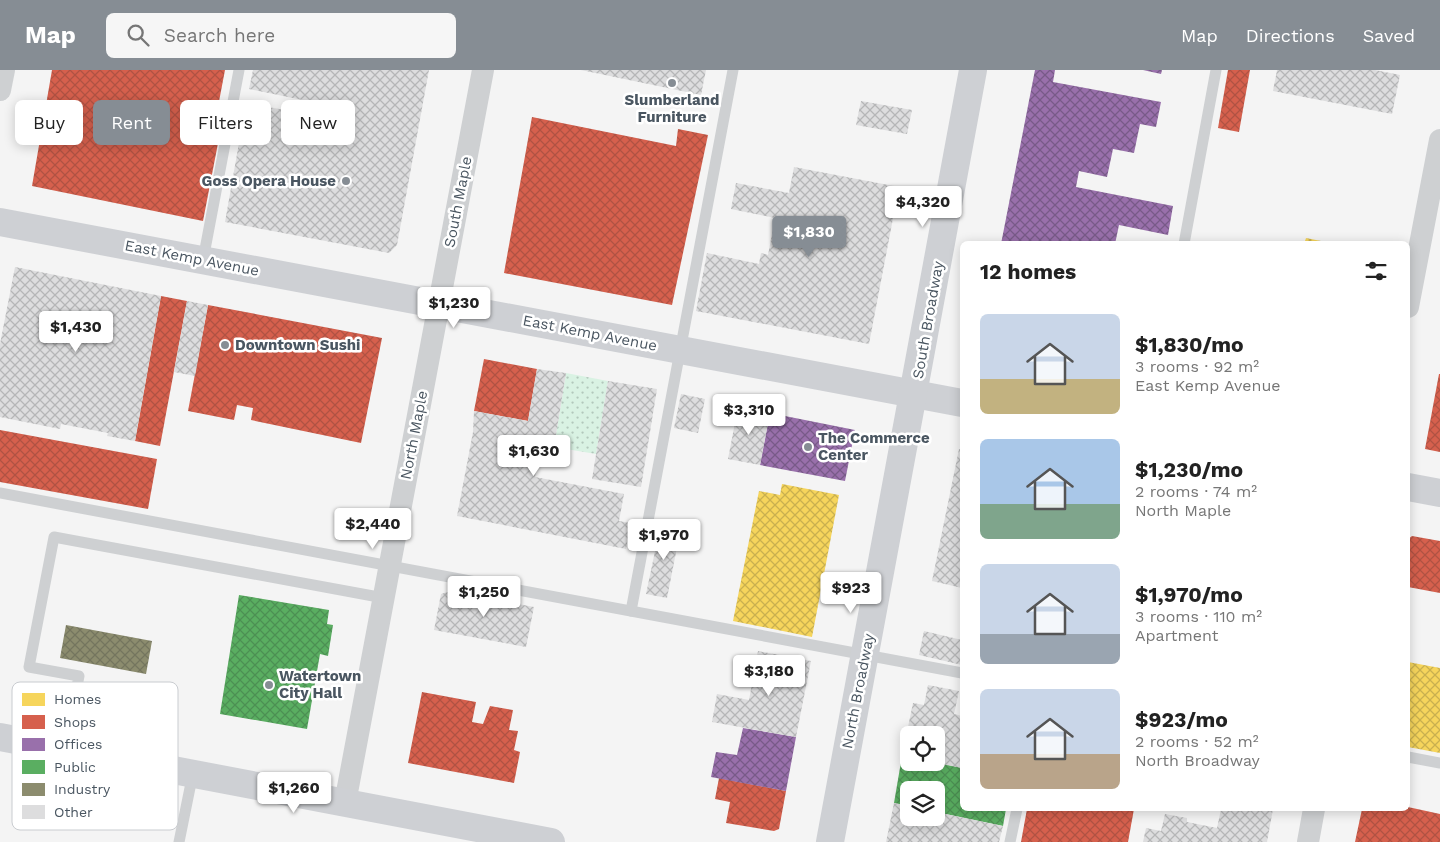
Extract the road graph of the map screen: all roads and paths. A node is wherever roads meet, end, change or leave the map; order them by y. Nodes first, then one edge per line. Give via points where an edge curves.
1 (4, 70) edge
2 (239, 70) edge
3 (482, 70) edge
4 (733, 70) edge
5 (974, 70) edge
6 (1216, 70) edge
7 (0, 90) edge
8 (1440, 140) edge
9 (0, 222) edge
10 (1185, 241) edge
11 (202, 260) junction
12 (1410, 296) edge
13 (438, 304) junction
14 (680, 350) junction
15 (915, 393) junction
16 (960, 403) edge
17 (1410, 487) edge
18 (0, 493) edge
19 (1440, 493) edge
20 (390, 565) junction
21 (384, 598) junction
22 (631, 611) junction
23 (865, 655) junction
24 (960, 673) edge
25 (78, 682) edge
26 (1410, 757) edge
27 (1440, 763) edge
28 (178, 771) edge
29 (193, 774) junction
30 (345, 802) junction
31 (1017, 811) edge
32 (1314, 811) edge
33 (484, 836) edge
34 (180, 842) edge
35 (552, 842) edge
36 (830, 842) edge
37 (1010, 842) edge
38 (1308, 842) edge

1 - 7 street
2 - 11 lane
3 - 13 street, South Maple
4 - 14 lane
5 - 15 street, South Broadway
6 - 10 lane
8 - 12 street
9 - 11 street, East Kemp Avenue
11 - 13 street, East Kemp Avenue
13 - 14 street, East Kemp Avenue
13 - 20 street, North Maple
14 - 15 street, East Kemp Avenue
14 - 22 lane
15 - 16 street, East Kemp Avenue
15 - 23 street, North Broadway
17 - 19 street
18 - 20 lane
20 - 21 street, North Maple
20 - 22 lane
21 - 25 lane via 54,537 29,667 79,676
21 - 30 street, North Maple
22 - 23 lane
23 - 24 lane
23 - 36 street, North Broadway
26 - 27 lane
28 - 29 street
29 - 30 street
29 - 34 lane
30 - 33 street
31 - 37 lane
32 - 38 street
33 - 35 street

